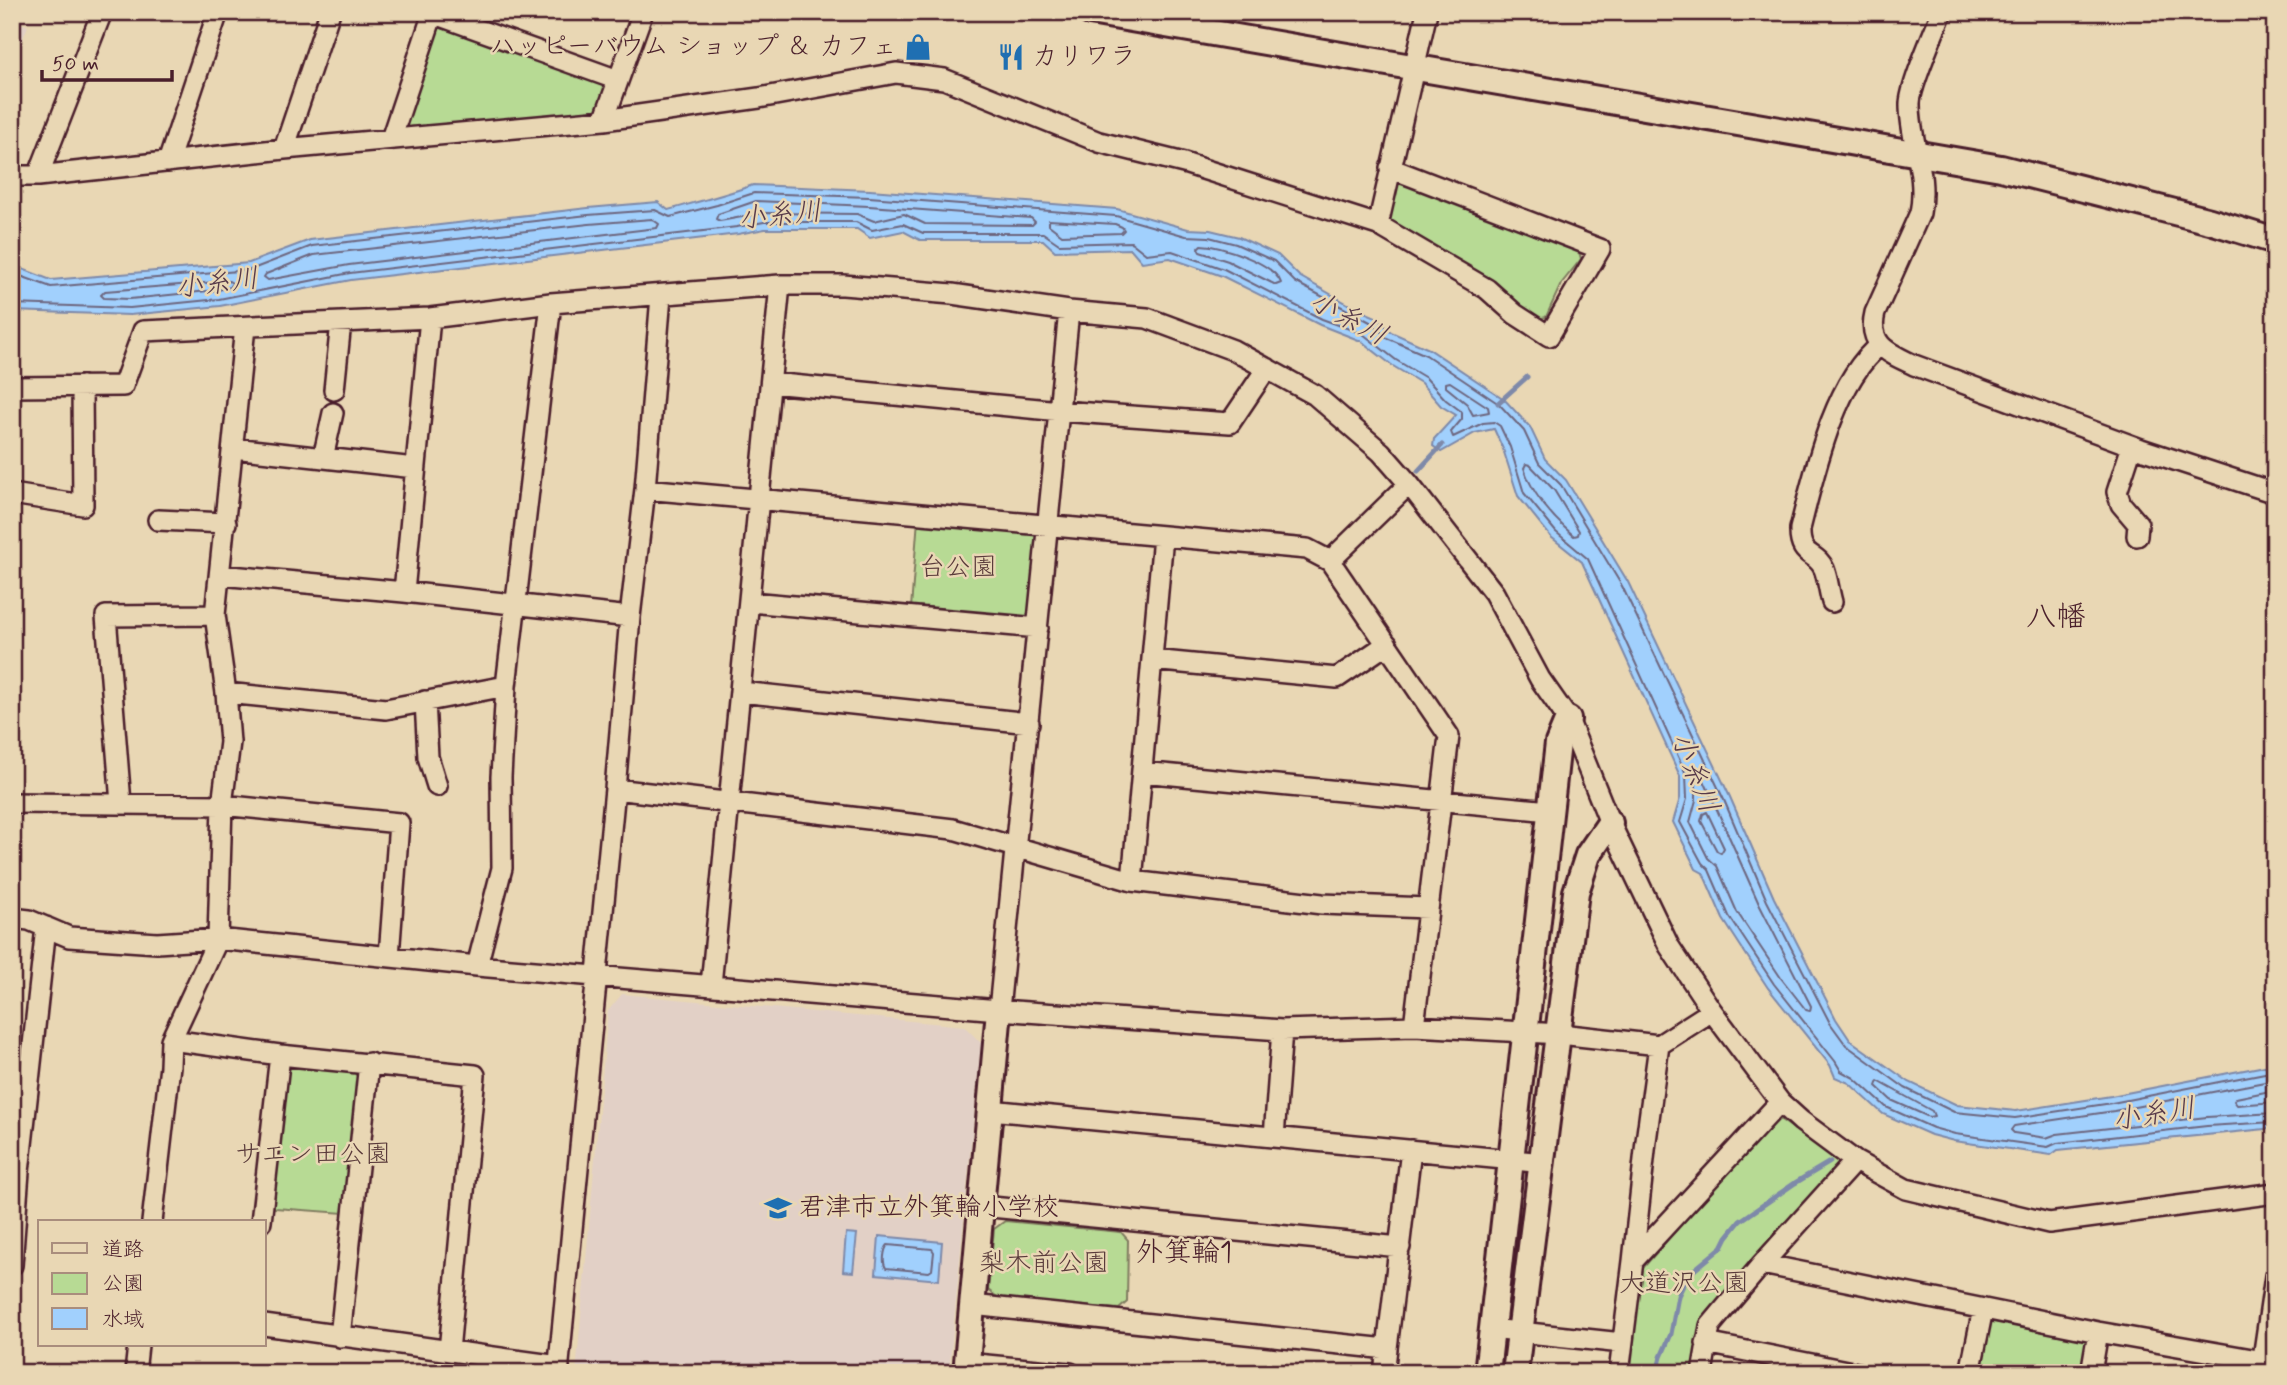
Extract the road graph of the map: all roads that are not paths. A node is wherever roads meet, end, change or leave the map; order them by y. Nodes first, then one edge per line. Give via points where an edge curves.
1 (102, 12) edge
2 (218, 12) edge
3 (330, 12) edge
4 (643, 12) edge
5 (1090, 12) edge
6 (1427, 12) edge
7 (1942, 12) edge
8 (431, 13) edge
9 (1415, 66) junction
10 (618, 80) junction
11 (604, 120) junction
12 (391, 139) junction
13 (284, 149) junction
14 (1919, 155) junction
15 (168, 162) junction
16 (1390, 168) junction
17 (12, 173) edge
18 (38, 176) junction
19 (1378, 225) junction
20 (2275, 241) edge
21 (780, 285) junction
22 (662, 296) junction
23 (551, 303) junction
24 (1069, 311) junction
25 (430, 318) junction
26 (341, 322) junction
27 (245, 327) junction
28 (1880, 345) junction
29 (1267, 368) junction
30 (771, 383) junction
31 (82, 386) junction
32 (12, 387) edge
33 (334, 390) dead end
34 (1059, 411) junction
35 (333, 413) dead end
36 (2132, 446) junction
37 (233, 448) junction
38 (323, 458) junction
39 (415, 468) junction
40 (1409, 484) junction
41 (645, 489) junction
42 (12, 494) edge
43 (2275, 494) edge
44 (760, 499) junction
45 (158, 520) dead end
46 (226, 523) junction
47 (1049, 526) junction
48 (2137, 536) dead end
49 (1163, 537) junction
50 (1329, 561) junction
51 (220, 575) junction
52 (404, 592) junction
53 (750, 602) junction
54 (1832, 602) dead end
55 (517, 604) junction
56 (215, 615) junction
57 (630, 617) junction
58 (1038, 628) junction
59 (1387, 644) junction
60 (1152, 660) junction
61 (506, 686) junction
62 (741, 691) junction
63 (226, 693) junction
64 (425, 701) junction
65 (1568, 719) junction
66 (1029, 723) junction
67 (1142, 772) junction
68 (438, 786) dead end
69 (615, 789) junction
70 (1441, 801) junction
71 (730, 802) junction
72 (12, 803) edge
73 (121, 803) junction
74 (222, 805) junction
75 (1550, 811) junction
76 (1610, 823) junction
77 (1016, 847) junction
78 (1132, 881) junction
79 (1428, 908) junction
80 (12, 918) edge
81 (46, 927) junction
82 (218, 939) junction
83 (389, 957) junction
84 (477, 966) junction
85 (597, 975) junction
86 (711, 985) junction
87 (999, 1010) junction
88 (1712, 1011) junction
89 (1414, 1026) junction
90 (1282, 1030) junction
91 (1525, 1032) junction
92 (1560, 1034) junction
93 (171, 1040) junction
94 (1659, 1045) junction
95 (280, 1055) junction
96 (369, 1063) junction
97 (1780, 1102) junction
98 (990, 1110) junction
99 (1274, 1137) junction
100 (1411, 1150) junction
101 (1510, 1160) junction
102 (1856, 1161) junction
103 (1544, 1163) junction
104 (16, 1171) edge
105 (2275, 1193) edge
106 (981, 1206) junction
107 (152, 1220) edge
108 (261, 1220) edge
109 (1400, 1247) junction
110 (1633, 1261) junction
111 (1762, 1264) junction
112 (12, 1265) edge
113 (2275, 1276) edge
114 (972, 1305) junction
115 (1983, 1309) junction
116 (266, 1325) edge
117 (1491, 1329) junction
118 (1520, 1332) junction
119 (2098, 1332) junction
120 (340, 1336) junction
121 (1622, 1343) junction
122 (1706, 1343) junction
123 (138, 1346) edge
124 (1387, 1349) junction
125 (449, 1351) junction
126 (2266, 1365) edge
127 (966, 1368) edge
128 (558, 1369) edge
129 (135, 1373) edge
130 (1070, 1373) edge
131 (1384, 1373) edge
132 (1487, 1373) edge
133 (1516, 1373) edge
134 (1619, 1373) edge
135 (1702, 1373) edge
136 (1857, 1373) edge
137 (1970, 1373) edge
138 (2091, 1373) edge

1 - 18 street
2 - 15 street
3 - 13 street
4 - 10 street
5 - 9 street
6 - 9 street
7 - 14 street via 1909,102
8 - 10 street
8 - 12 street
9 - 14 street
9 - 16 street
10 - 11 street
11 - 12 street
11 - 19 street via 896,73 944,79 1099,142 1184,163
12 - 13 street
13 - 15 street
14 - 20 street via 2090,189
14 - 28 street via 1920,213 1875,313 1872,324
15 - 18 street
16 - 19 street
16 - 19 street via 1600,249 1549,337 1486,289
17 - 18 street
21 - 22 street
21 - 24 street via 938,292
21 - 30 street
22 - 23 street
22 - 41 street
23 - 25 street
23 - 55 street
24 - 29 street via 1147,318 1233,350
24 - 34 street
25 - 26 street
25 - 39 street
26 - 27 street
26 - 33 street
27 - 31 street via 144,331 123,386
27 - 37 street
28 - 36 street via 1914,365
28 - 54 street via 1861,362 1822,444 1800,529 1803,548 1824,568
29 - 34 street via 1230,423
29 - 40 street via 1315,395 1381,452
30 - 34 street
30 - 44 street
31 - 32 street
31 - 42 street via 83,505
34 - 47 street
35 - 38 street
36 - 43 street
36 - 48 street via 2117,492 2138,524
37 - 38 street
37 - 46 street
38 - 39 street
39 - 52 street
40 - 50 street
40 - 65 street via 1494,593 1540,679
41 - 44 street
41 - 57 street
44 - 47 street
44 - 53 street
45 - 46 street
46 - 51 street
47 - 49 street
47 - 58 street
49 - 50 street via 1307,549
49 - 60 street
50 - 59 street
51 - 52 street
51 - 56 street
52 - 55 street
53 - 58 street
53 - 62 street
55 - 57 street
55 - 61 street
56 - 63 street
56 - 73 street via 106,617
57 - 69 street
58 - 66 street
59 - 60 street via 1337,678
59 - 70 street via 1449,736
60 - 67 street
61 - 64 street
61 - 84 street via 502,868
62 - 66 street
62 - 71 street
63 - 64 street via 386,709
63 - 74 street via 230,741
64 - 68 street via 428,757
65 - 75 street via 1558,743
65 - 76 street
66 - 77 street
67 - 70 street
67 - 78 street
69 - 71 street
69 - 85 street
70 - 75 street
70 - 79 street
71 - 77 street via 953,829
71 - 86 street
72 - 73 street
73 - 74 street
74 - 82 street
74 - 83 street via 399,822
75 - 91 street
76 - 88 street via 1669,946
76 - 92 street via 1588,855 1576,892
77 - 78 street
77 - 87 street
78 - 79 street via 1322,904
79 - 89 street
80 - 81 street
81 - 82 street via 69,937 107,940
81 - 104 street
82 - 83 street
82 - 93 street
83 - 84 street
84 - 85 street
85 - 86 street
85 - 128 street
86 - 87 street
87 - 90 street
87 - 98 street
88 - 94 street
88 - 97 street
89 - 90 street
89 - 91 street
90 - 99 street
91 - 92 street
91 - 101 street
92 - 94 street
92 - 103 street
93 - 95 street
93 - 107 street
94 - 110 street
95 - 96 street
95 - 108 street
96 - 120 street
96 - 125 street via 475,1075
97 - 102 street
97 - 110 street
98 - 99 street
98 - 106 street
99 - 100 street
100 - 101 street
100 - 109 street
101 - 103 street
101 - 117 street
102 - 105 street via 1906,1189 2049,1223
102 - 111 street
103 - 118 street
104 - 112 street
106 - 109 street
106 - 114 street
109 - 124 street
110 - 121 street
111 - 115 street
111 - 122 street via 1710,1326
113 - 126 street
114 - 124 street
114 - 127 street
115 - 119 street
115 - 137 street
116 - 120 street
117 - 118 street
117 - 132 street
118 - 121 street
118 - 133 street
119 - 126 street
119 - 138 street
120 - 125 street
121 - 134 street
122 - 135 street
122 - 136 street
123 - 129 street
124 - 131 street
125 - 128 street
127 - 130 street

